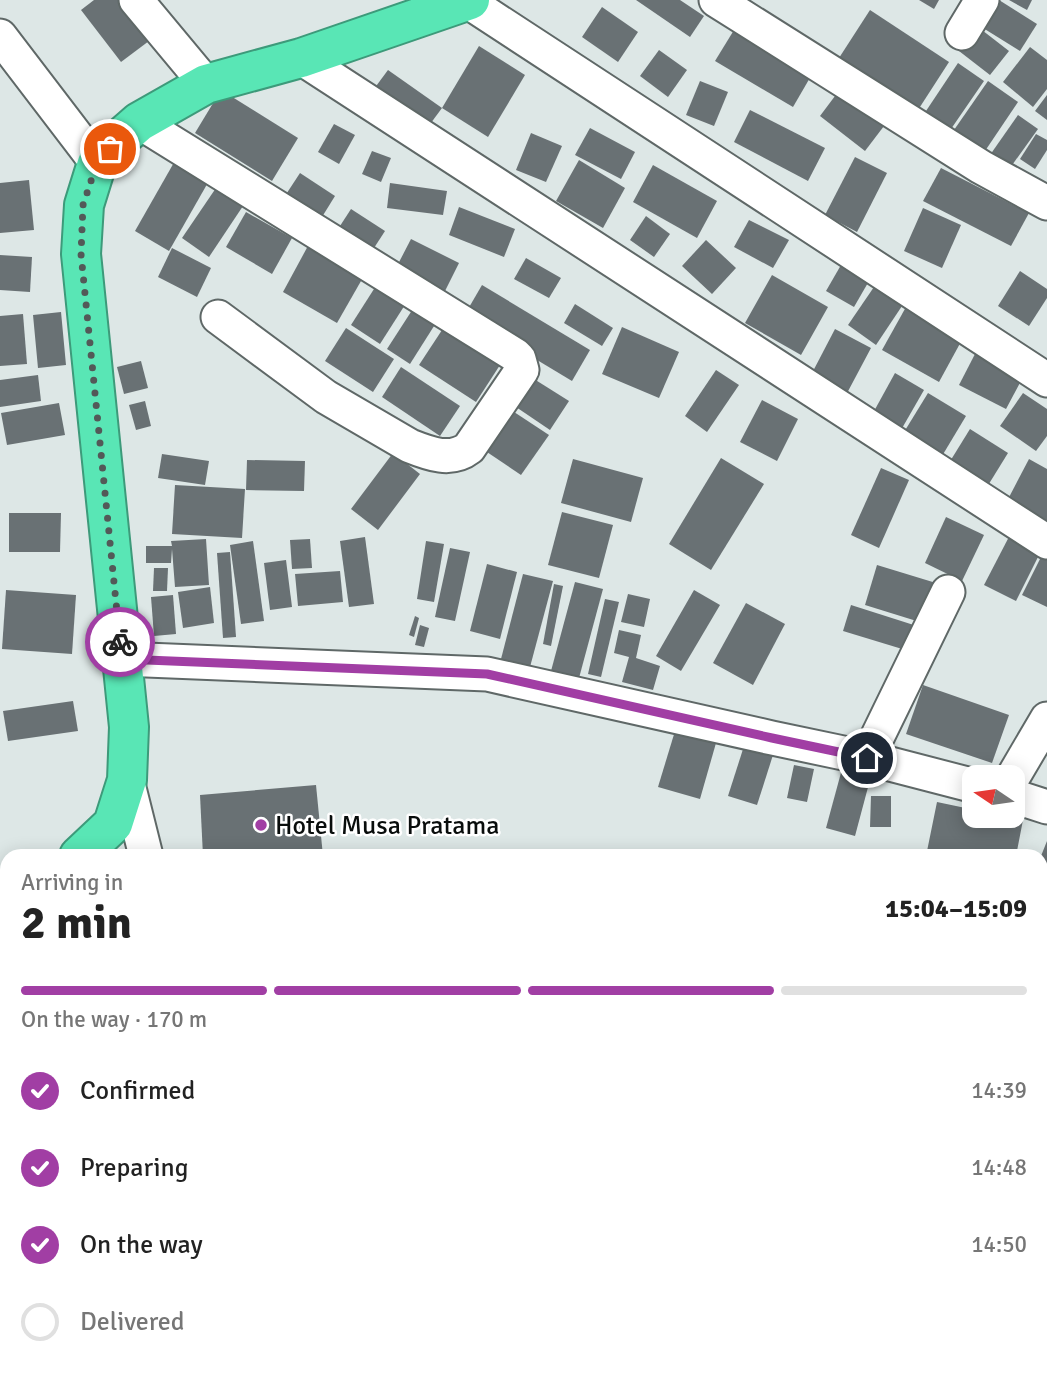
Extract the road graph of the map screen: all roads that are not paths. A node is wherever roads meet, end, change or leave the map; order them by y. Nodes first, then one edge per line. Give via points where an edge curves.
1 (136, 0) edge
2 (716, 0) edge
3 (982, 0) edge
4 (469, 1) edge
5 (962, 33) dead end
6 (0, 36) edge
7 (301, 58) junction
8 (206, 85) junction
9 (139, 122) junction
10 (97, 163) junction
11 (1047, 203) edge
12 (218, 317) dead end
13 (1047, 380) edge
14 (1047, 542) edge
15 (948, 592) dead end
16 (122, 659) junction
17 (1047, 719) edge
18 (867, 758) junction
19 (1020, 765) edge
20 (127, 780) junction
21 (962, 783) edge
22 (1026, 800) edge
23 (1047, 807) edge
24 (86, 849) edge
25 (144, 849) edge

1 - 8 street
2 - 11 street via 981,167
3 - 5 street
4 - 7 highway
4 - 13 street
6 - 10 street
7 - 8 highway
7 - 14 street
8 - 9 highway
9 - 10 highway
9 - 12 street via 514,355 522,370 470,448 445,456 410,446 326,397
10 - 16 highway via 83,205 81,254
15 - 18 street
16 - 18 street via 487,674
16 - 20 highway via 129,727
17 - 19 street
18 - 21 street
20 - 24 highway via 113,824
20 - 25 street
22 - 23 street

